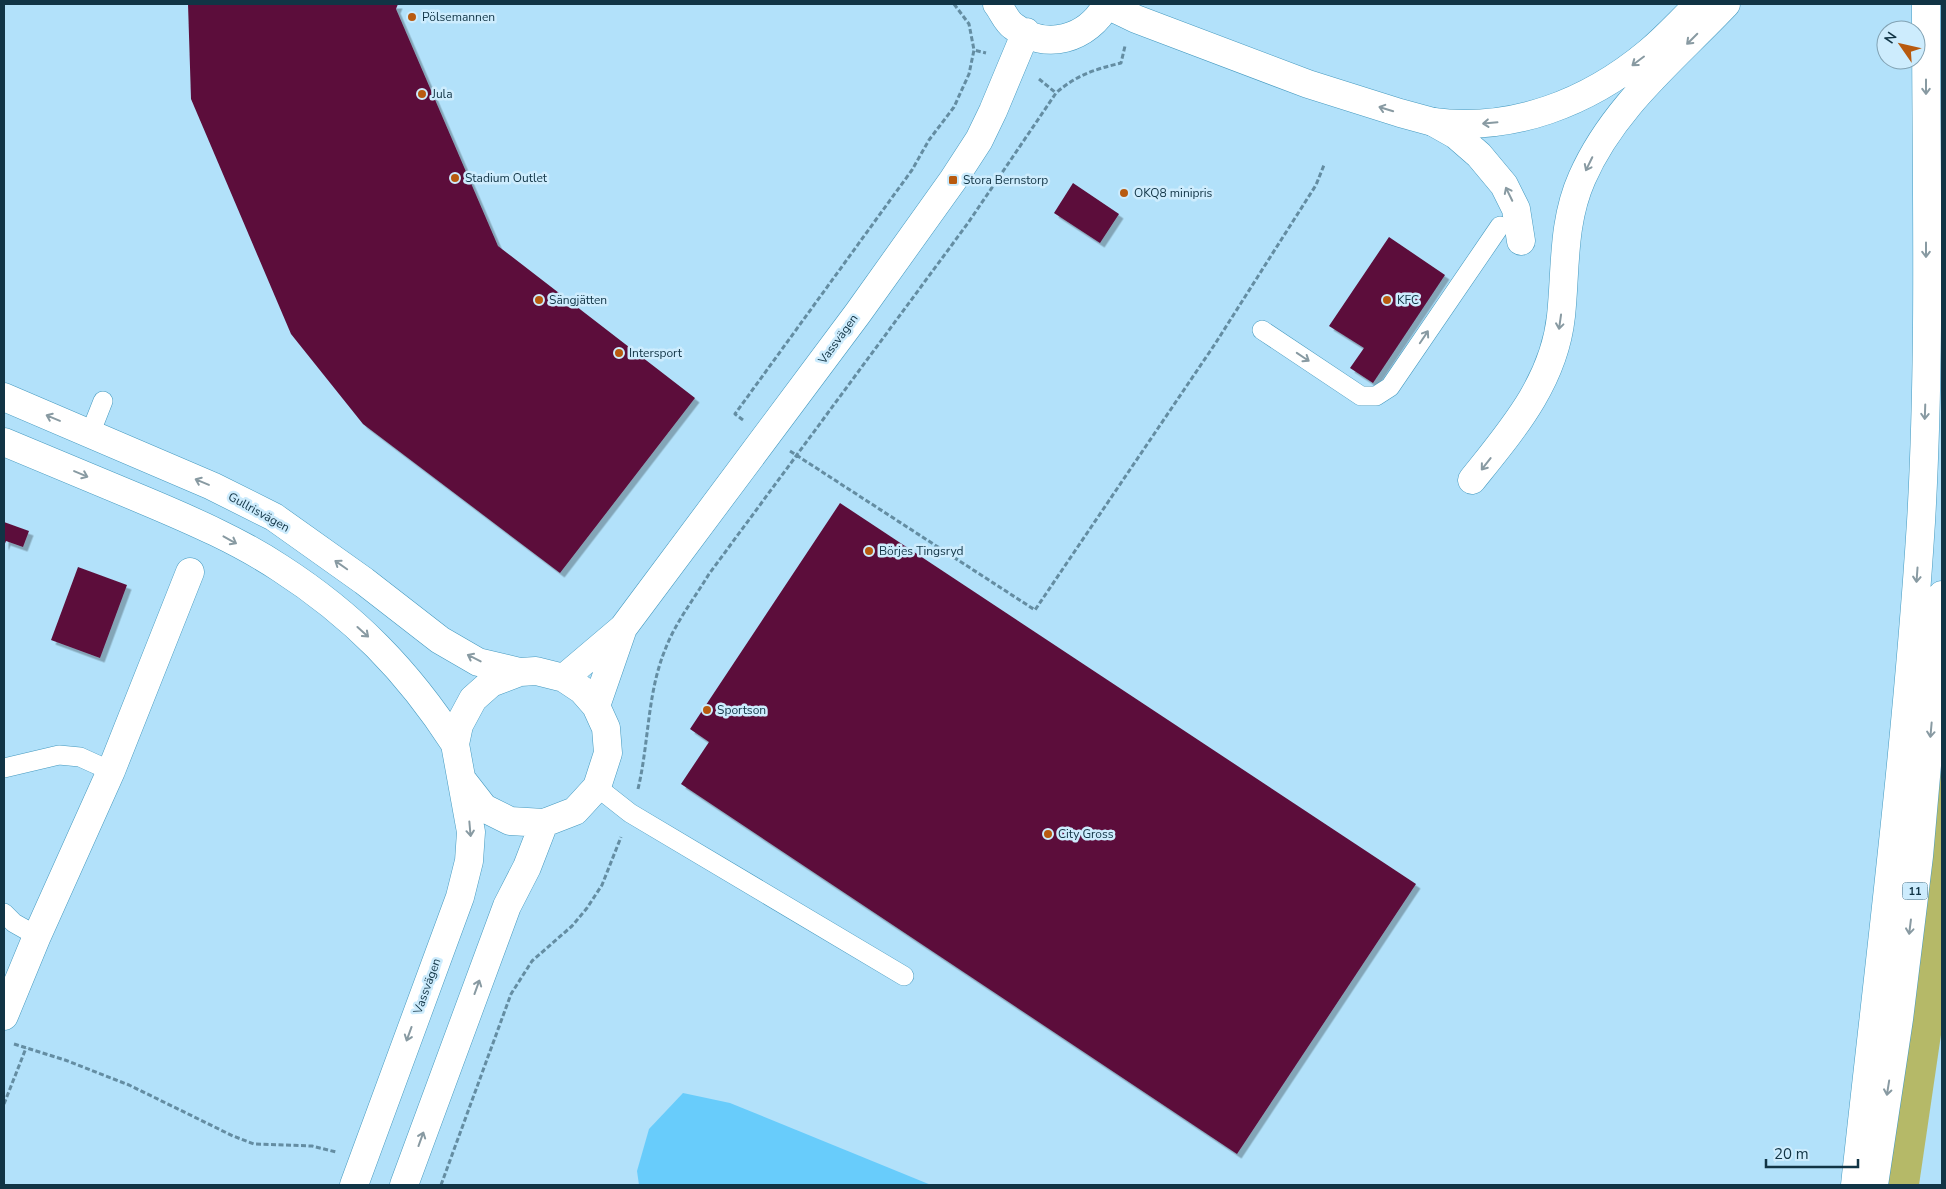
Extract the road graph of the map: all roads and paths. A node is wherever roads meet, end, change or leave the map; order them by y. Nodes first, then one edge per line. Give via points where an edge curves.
1 (954, 4) edge
2 (997, 4) edge
3 (1107, 4) edge
4 (1699, 4) edge
5 (1726, 4) edge
6 (1926, 4) edge
7 (1136, 19) junction
8 (1026, 32) junction
9 (974, 50) junction
10 (1016, 59) junction
11 (1056, 93) junction
12 (1433, 122) junction
13 (1324, 165) dead end
14 (1510, 233) joint
15 (1262, 330) dead end
16 (4, 397) edge
17 (103, 401) dead end
18 (735, 414) dead end
19 (90, 434) junction
20 (4, 442) edge
21 (798, 455) junction
22 (1472, 480) dead end
23 (190, 572) dead end
24 (1942, 595) edge
25 (623, 628) junction
26 (520, 672) junction
27 (564, 678) junction
28 (596, 706) junction
29 (455, 744) junction
30 (4, 768) edge
31 (111, 771) junction
32 (462, 781) junction
33 (597, 787) junction
34 (630, 814) junction
35 (544, 823) junction
36 (4, 913) edge
37 (37, 936) junction
38 (904, 976) dead end
39 (4, 1016) edge
40 (9, 1043) dead end
41 (26, 1048) junction
42 (4, 1104) edge
43 (358, 1173) edge
44 (404, 1185) edge
45 (441, 1185) edge
46 (1856, 1185) edge
47 (1874, 1185) edge

1 - 9 path via 969,24
2 - 8 main road via 1012,26
3 - 7 main road
3 - 8 main road via 1087,29 1068,38 1038,39
4 -> 12 main road via 1650,52 1598,88 1570,102 1529,117 1501,122
5 -> 22 main road via 1639,92 1617,117 1592,156 1568,222 1561,317 1549,367 1529,406
6 -> 46 main road via 1927,373 1921,521 1893,861
7 - 11 path via 1121,63 1084,73
12 -> 7 main road via 1308,84
8 - 10 main road, Vassvägen
9 - 10 path
9 - 18 path via 969,74 954,107
10 - 11 path
10 - 25 main road, Vassvägen via 979,140 953,180
11 - 21 path via 968,223
14 -> 12 main road via 1516,209 1504,185 1479,155 1456,135
13 - 21 path via 1316,184 1215,344 1035,610
15 -> 14 lane via 1361,396 1376,396 1390,388
19 -> 16 main road, Gullrisvägen
17 - 19 lane
26 -> 19 main road, Gullrisvägen via 478,662 440,640 274,517 212,486
20 -> 29 main road via 206,527 279,567 332,604 382,650 429,703
21 - 34 path via 709,574 665,649 652,697 644,764
23 - 31 main road
24 -> 47 main road, 11 via 1919,856
25 - 27 main road, Vassvägen
25 - 28 main road, Vassvägen
26 - 27 main road, Vassvägen via 536,671
26 - 29 main road, Vassvägen via 491,683 473,699 459,725
27 - 28 main road, Vassvägen via 582,690
28 - 33 main road, Vassvägen via 606,728 608,753
29 - 32 main road, Vassvägen
30 - 31 lane via 59,755 80,757
31 - 37 main road
32 - 35 main road, Vassvägen via 484,808 510,821
32 -> 43 main road, Vassvägen via 471,832 469,862
33 - 34 lane
33 - 35 main road, Vassvägen via 575,811
34 - 38 lane
34 - 45 path via 612,864 587,908 532,962 511,994
44 -> 35 main road via 507,906
36 - 37 lane
37 - 39 main road
40 - 41 path
41 - 42 path
41 - 43 path via 128,1085 254,1144 312,1146

